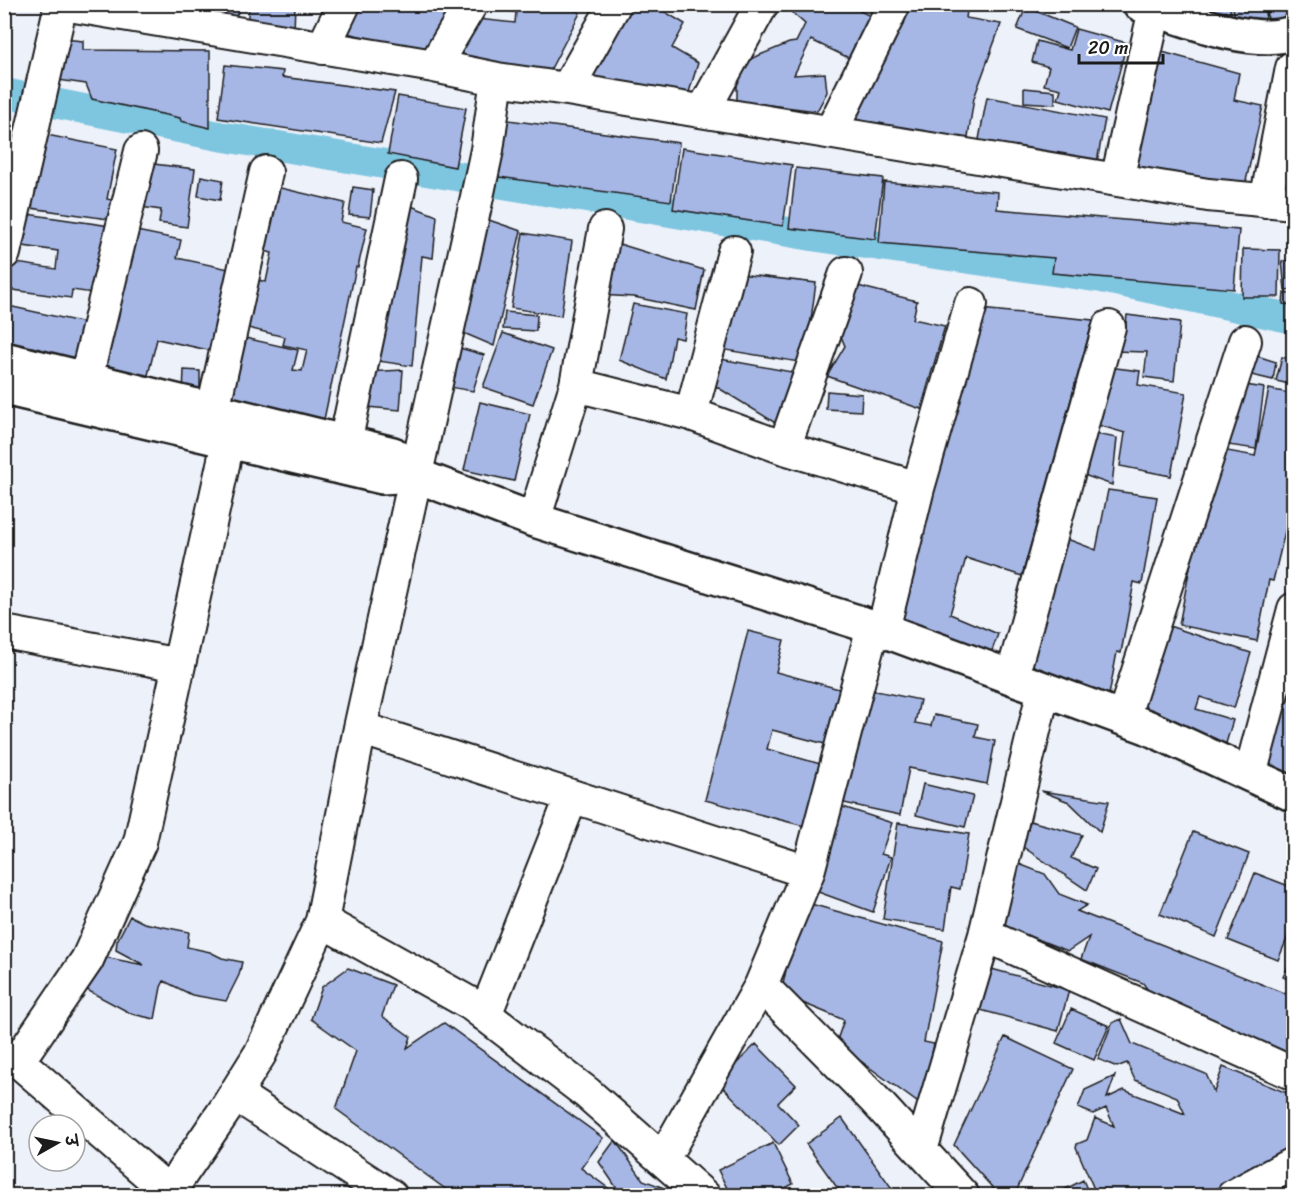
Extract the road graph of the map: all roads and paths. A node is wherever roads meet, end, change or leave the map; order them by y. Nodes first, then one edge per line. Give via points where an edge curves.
1 (62, 4) edge
2 (344, 4) edge
3 (471, 4) edge
4 (615, 4) edge
5 (762, 4) edge
6 (894, 4) edge
7 (1148, 7) edge
8 (181, 14) edge
9 (1293, 32) edge
10 (323, 48) junction
11 (434, 66) junction
12 (1292, 68) dead end
13 (497, 79) junction
14 (567, 89) junction
15 (703, 111) junction
16 (831, 132) junction
17 (141, 151) dead end
18 (266, 172) dead end
19 (401, 179) dead end
20 (1117, 180) junction
21 (1280, 202) edge
22 (9, 220) edge
23 (605, 229) dead end
24 (734, 252) dead end
25 (4, 253) edge
26 (846, 273) dead end
27 (971, 304) dead end
28 (1109, 327) dead end
29 (1245, 341) dead end
30 (4, 359) edge
31 (86, 378) junction
32 (576, 385) junction
33 (4, 388) edge
34 (213, 410) junction
35 (692, 414) junction
36 (228, 442) junction
37 (345, 443) junction
38 (784, 448) junction
39 (415, 475) junction
40 (918, 488) junction
41 (534, 520) junction
42 (1293, 609) edge
43 (878, 628) junction
44 (4, 632) edge
45 (179, 665) junction
46 (1011, 677) junction
47 (1044, 689) junction
48 (1123, 718) junction
49 (360, 728) junction
50 (1250, 775) junction
51 (1293, 795) edge
52 (572, 796) junction
53 (808, 872) junction
54 (322, 921) junction
55 (985, 934) junction
56 (761, 985) junction
57 (485, 1015) junction
58 (11, 1056) edge
59 (1293, 1074) edge
60 (235, 1094) junction
61 (921, 1150) junction
62 (663, 1159) junction
63 (1293, 1163) edge
64 (167, 1194) edge
65 (391, 1196) edge
66 (704, 1196) edge
67 (963, 1196) edge
68 (1233, 1196) edge

1 - 8 street
1 - 22 street
2 - 10 street
3 - 11 street
4 - 14 street
5 - 15 street
6 - 16 street
7 - 9 street via 1257,37
7 - 20 street
8 - 10 street
10 - 11 street
11 - 13 street
12 - 21 street
13 - 14 street
13 - 39 street via 477,197
14 - 15 street
15 - 16 street
16 - 20 street
17 - 31 street
18 - 34 street
19 - 37 street
20 - 21 street
22 - 25 street
23 - 32 street
24 - 35 street
26 - 38 street
27 - 40 street
28 - 46 street
29 - 48 street
30 - 31 street
31 - 34 street
32 - 35 street
32 - 41 street
33 - 36 street
34 - 37 street
35 - 38 street
36 - 39 street via 382,477
36 - 45 street
37 - 39 street via 393,454
38 - 40 street
39 - 41 street
39 - 49 street
40 - 43 street
41 - 43 street
42 - 50 street
43 - 46 street
43 - 53 street
44 - 45 street
45 - 58 street via 140,842 87,960
46 - 47 street
47 - 48 street
47 - 55 street
48 - 50 street
49 - 52 street
49 - 54 street
50 - 51 street
52 - 53 street
52 - 57 street
53 - 56 street
54 - 57 street
54 - 60 street via 260,1054
55 - 59 street
55 - 61 street
56 - 61 street
56 - 62 street
57 - 62 street via 587,1093
58 - 64 street
60 - 64 street
60 - 65 street
61 - 67 street
62 - 66 street
63 - 68 street

